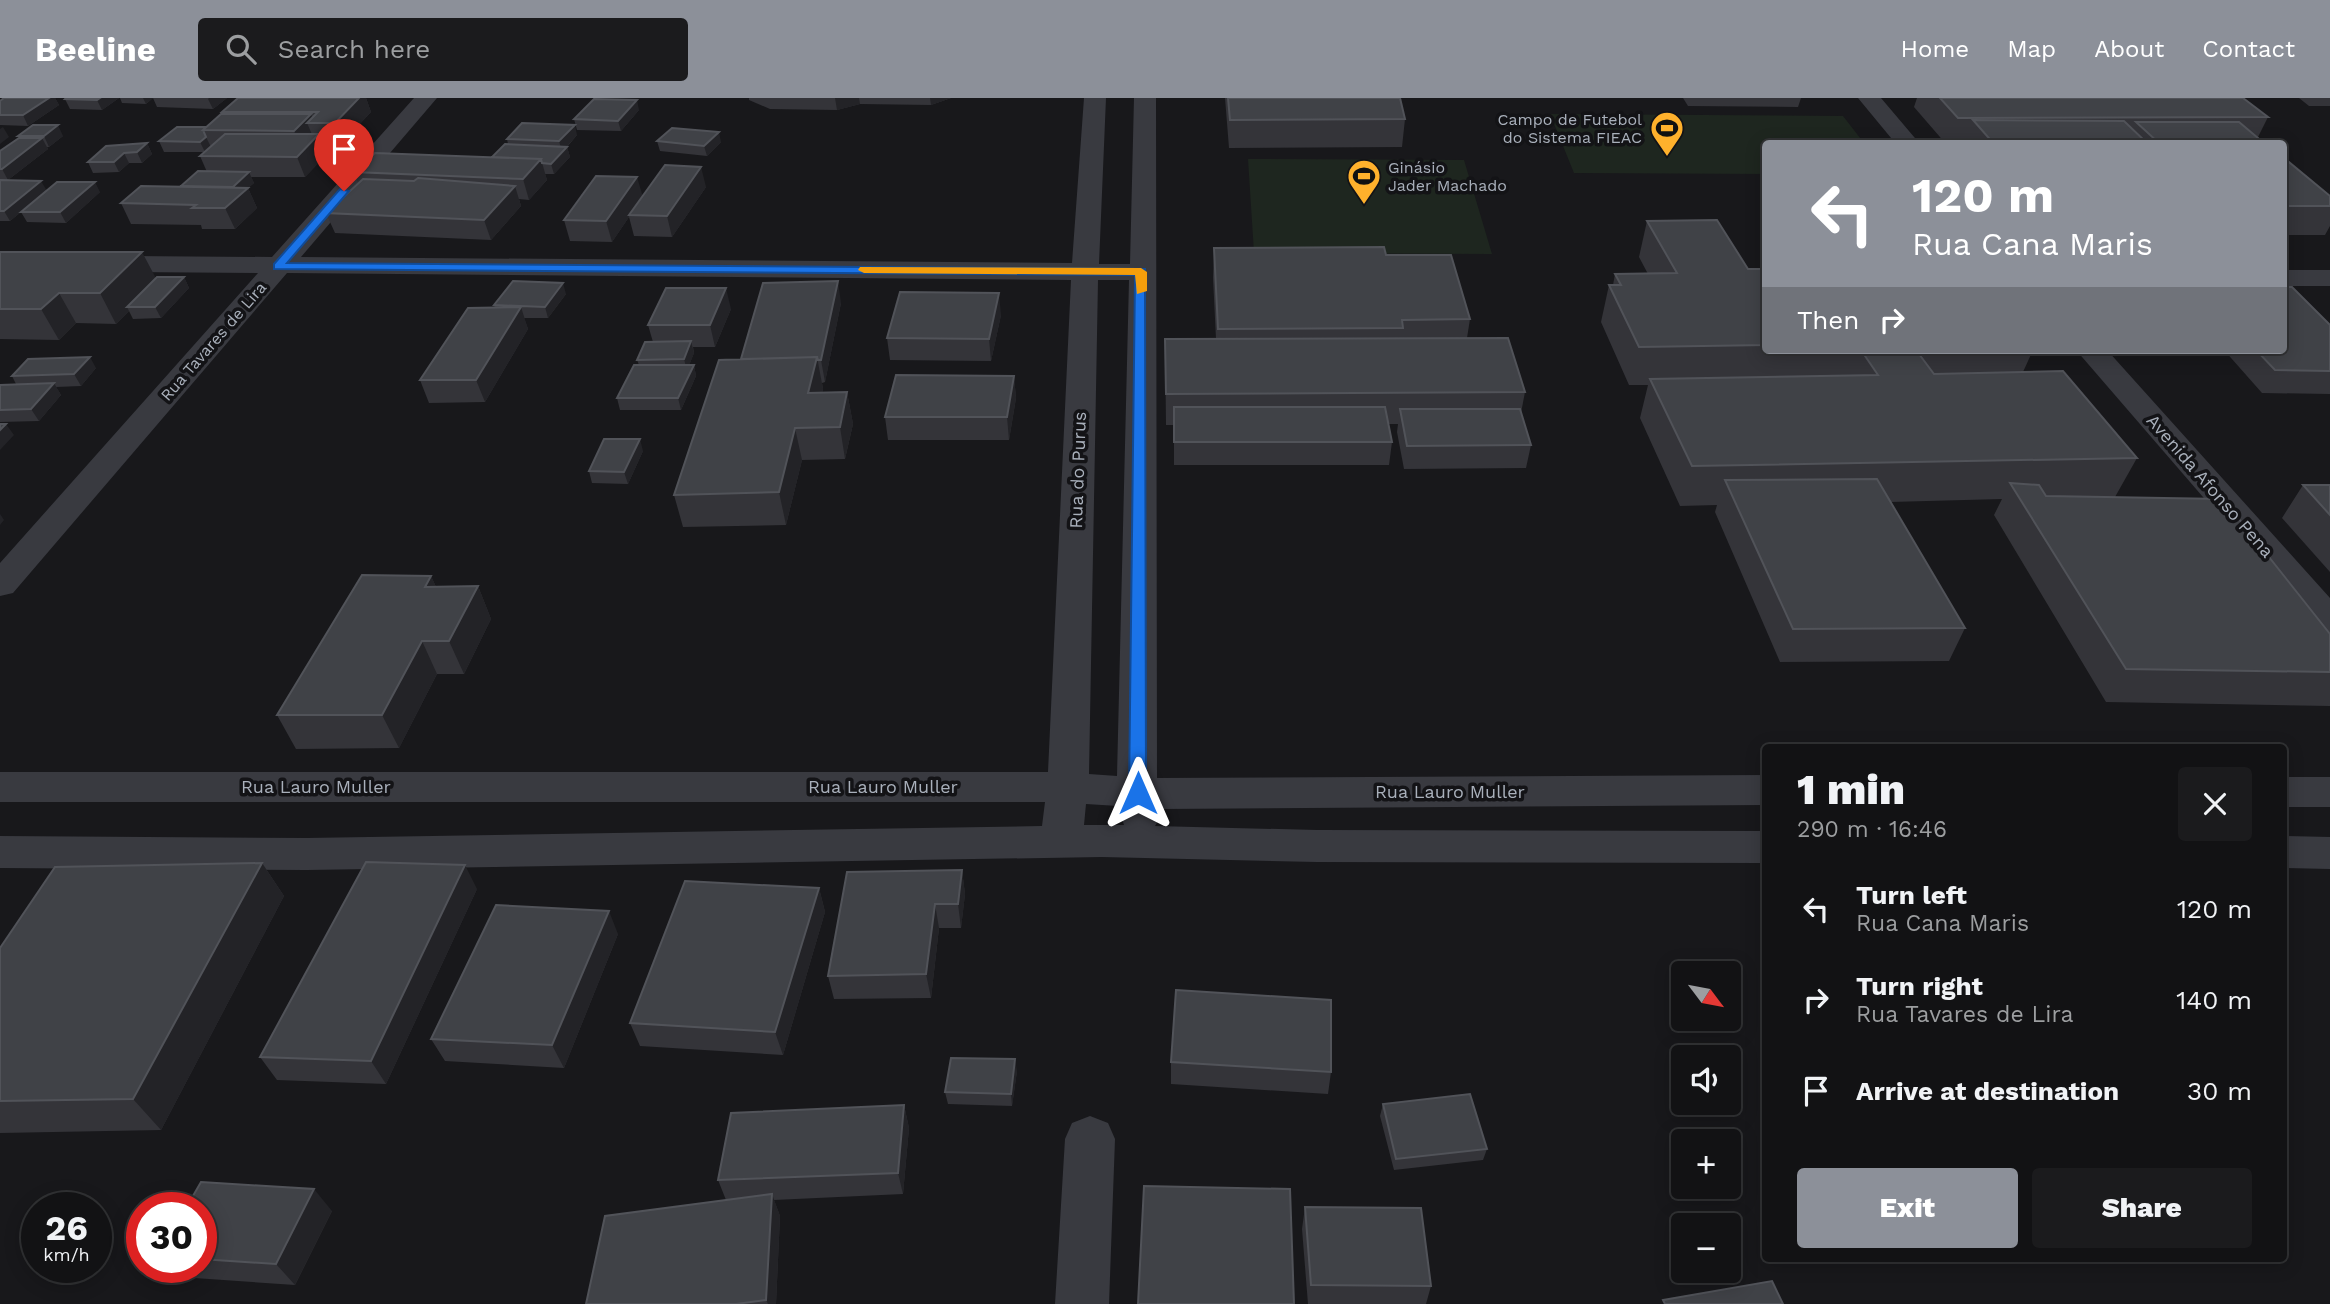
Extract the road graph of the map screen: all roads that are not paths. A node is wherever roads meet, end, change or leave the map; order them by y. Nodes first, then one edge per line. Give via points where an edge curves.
1 (426, 98) edge
2 (1095, 98) edge
3 (1144, 98) edge
4 (1869, 98) edge
5 (1906, 140) edge
6 (0, 263) edge
7 (278, 266) junction
8 (1084, 271) junction
9 (1141, 272) junction
10 (2287, 278) edge
11 (2330, 278) edge
12 (2095, 354) edge
13 (0, 584) edge
14 (2330, 621) edge
15 (0, 787) edge
16 (1068, 787) junction
17 (1762, 790) edge
18 (2287, 792) edge
19 (2330, 792) edge
20 (1138, 793) junction
21 (1060, 842) junction
22 (1144, 842) junction
23 (1762, 848) edge
24 (0, 852) edge
25 (2287, 852) edge
26 (2330, 853) edge
27 (1090, 1139) dead end
28 (1082, 1304) edge

1 - 7 street, Rua Tavares de Lira
2 - 8 street, Rua do Purus
3 - 9 street
4 - 5 street
6 - 7 street
7 - 8 street
7 - 13 street, Rua Tavares de Lira
8 - 9 street
8 - 16 street, Rua do Purus
9 - 20 street
10 - 11 street
12 - 14 street, Avenida Afonso Pena
15 - 16 street, Rua Lauro Muller
16 - 20 street, Rua Lauro Muller
16 - 21 street, Rua do Purus
17 - 20 street, Rua Lauro Muller
18 - 19 street
20 - 22 street
21 - 22 street
21 - 24 street via 307,854
22 - 23 street
25 - 26 street
27 - 28 street

